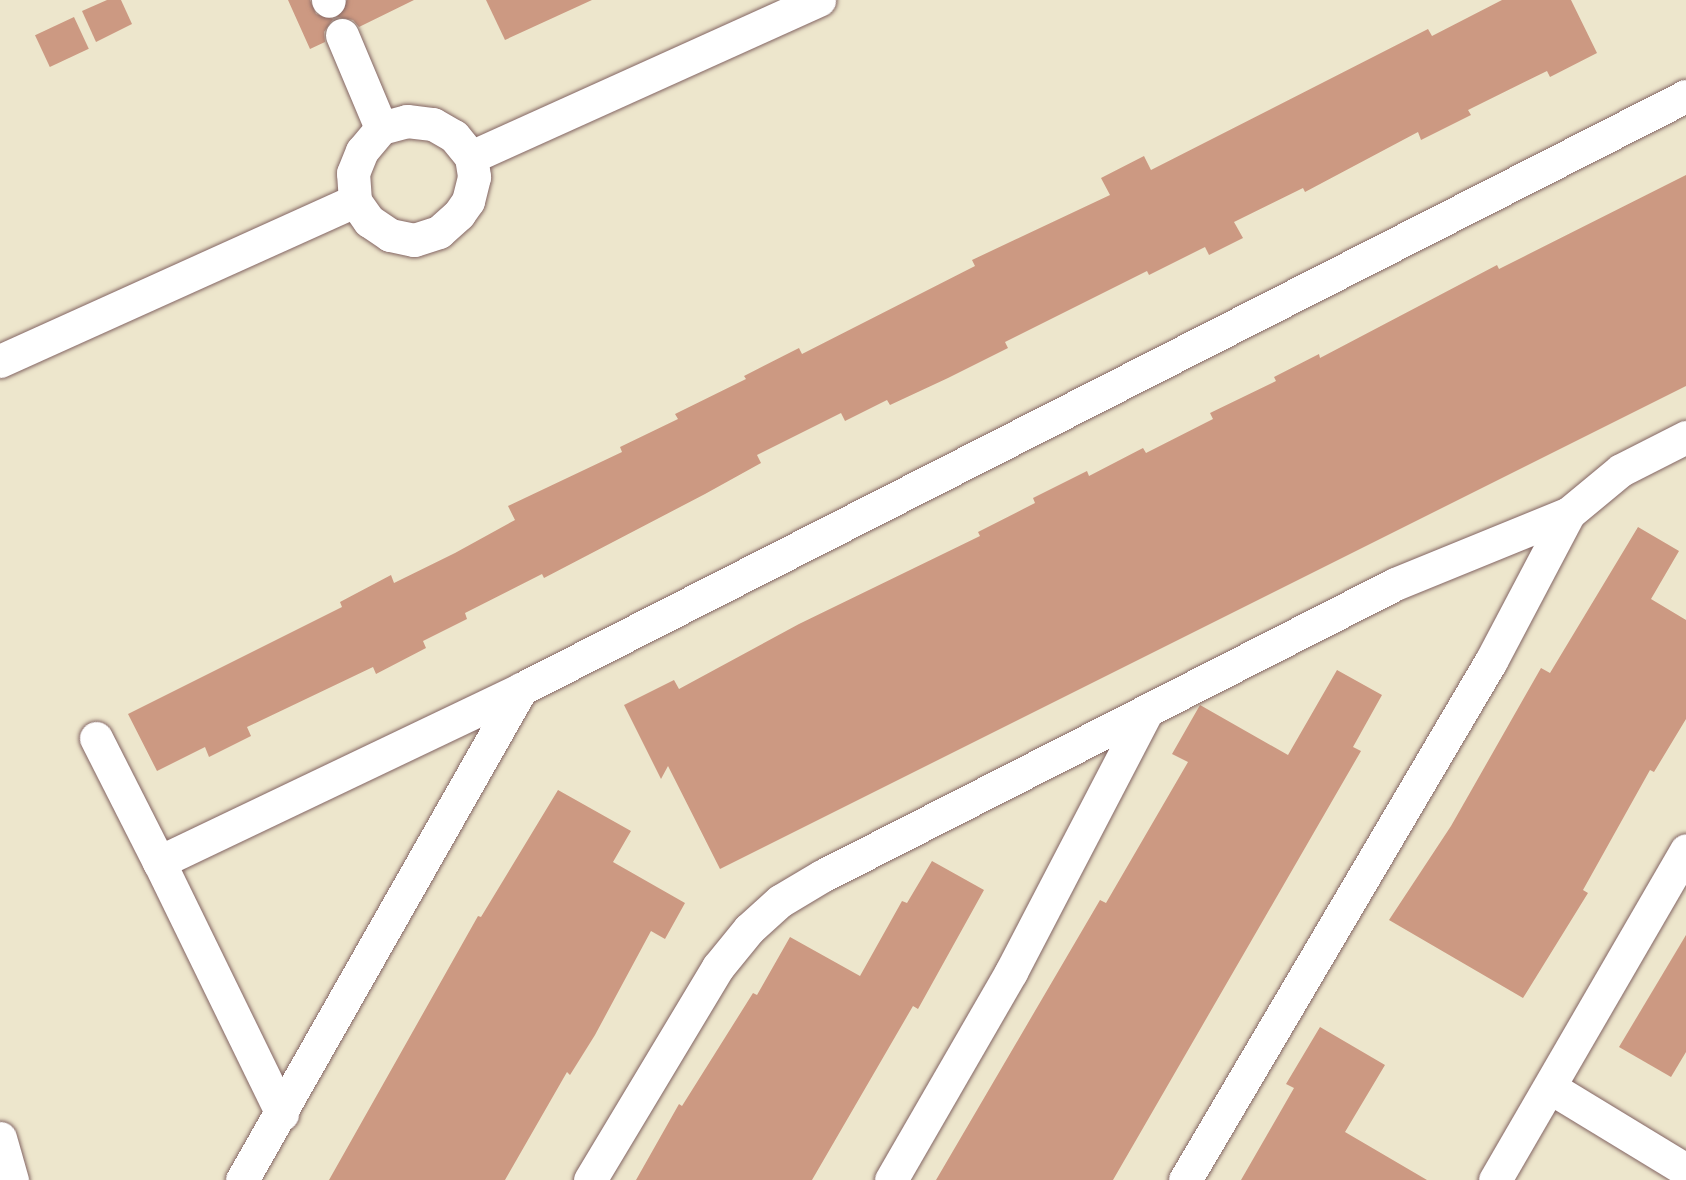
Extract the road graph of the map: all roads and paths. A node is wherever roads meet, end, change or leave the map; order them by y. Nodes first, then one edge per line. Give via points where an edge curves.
1 (819, 0) edge
2 (342, 35) dead end
3 (1686, 96) edge
4 (381, 128) junction
5 (471, 157) junction
6 (355, 201) junction
7 (0, 361) edge
8 (1686, 437) edge
9 (1569, 513) junction
10 (521, 689) junction
11 (1147, 711) junction
12 (96, 738) dead end
13 (1686, 850) edge
14 (159, 862) junction
15 (1551, 1088) junction
16 (282, 1114) junction
17 (0, 1138) edge
18 (1686, 1170) edge
19 (12, 1180) edge
20 (242, 1180) edge
21 (590, 1180) edge
22 (891, 1180) edge
23 (1185, 1180) edge
24 (1495, 1180) edge

1 - 5 street
2 - 4 street
3 - 10 street
4 - 5 street via 406,122 433,124 454,136
4 - 6 street via 362,150 353,173
5 - 6 street via 474,177 468,201 439,232 414,240 390,235 369,221
6 - 7 street
8 - 9 street via 1621,470
9 - 11 street via 1395,584
9 - 23 street via 1491,661
10 - 14 street
10 - 16 street
11 - 21 street via 780,901 749,929 718,967
11 - 22 street via 1011,972
12 - 14 street
13 - 15 street
14 - 16 street
15 - 18 street
15 - 24 street
16 - 20 street
17 - 19 street

